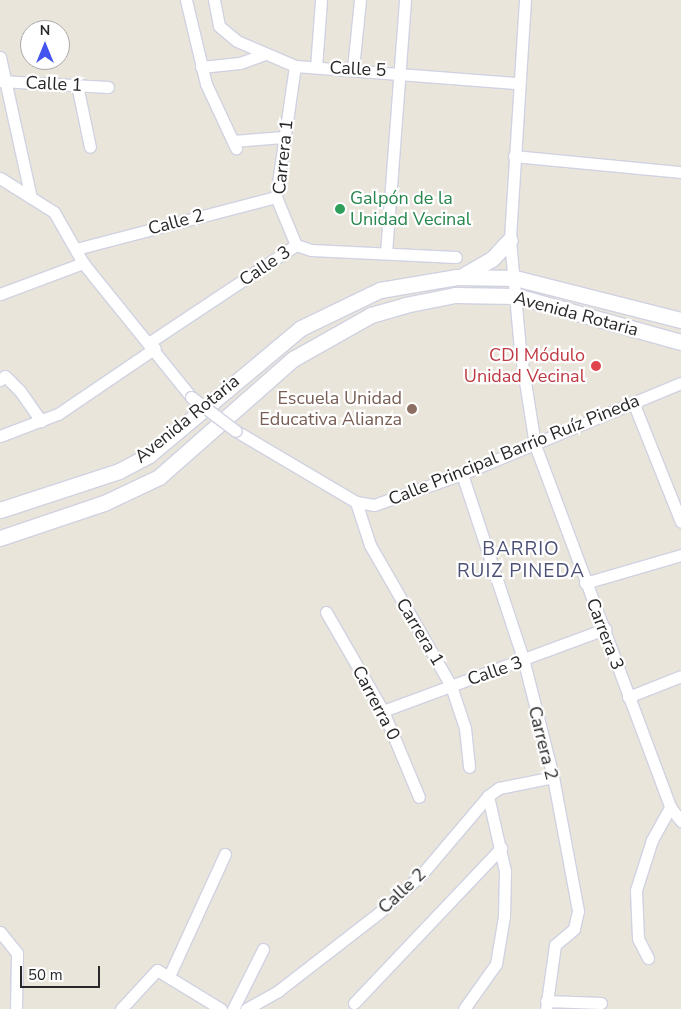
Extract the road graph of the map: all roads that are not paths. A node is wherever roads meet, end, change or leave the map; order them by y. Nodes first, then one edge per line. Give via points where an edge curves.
1 (186, 0) edge
2 (214, 0) edge
3 (321, 0) edge
4 (360, 0) edge
5 (404, 0) edge
6 (525, 0) edge
7 (265, 54) junction
8 (0, 57) edge
9 (295, 66) junction
10 (201, 67) junction
11 (316, 67) junction
12 (353, 68) junction
13 (398, 72) junction
14 (3, 81) edge
15 (518, 83) junction
16 (77, 85) junction
17 (108, 87) dead end
18 (284, 137) junction
19 (90, 147) dead end
20 (514, 156) junction
21 (681, 172) edge
22 (0, 178) edge
23 (30, 194) junction
24 (276, 196) junction
25 (510, 240) junction
26 (296, 245) junction
27 (76, 249) junction
28 (386, 253) junction
29 (456, 257) dead end
30 (83, 264) junction
31 (457, 277) junction
32 (515, 278) junction
33 (0, 294) edge
34 (516, 296) junction
35 (681, 320) edge
36 (681, 342) edge
37 (152, 345) junction
38 (0, 380) edge
39 (681, 383) edge
40 (633, 402) junction
41 (41, 421) junction
42 (0, 436) edge
43 (535, 445) junction
44 (462, 474) junction
45 (356, 502) junction
46 (0, 510) edge
47 (681, 522) edge
48 (0, 538) edge
49 (681, 555) edge
50 (586, 583) junction
51 (326, 612) dead end
52 (605, 629) junction
53 (524, 662) junction
54 (681, 676) edge
55 (451, 686) junction
56 (628, 697) junction
57 (383, 711) junction
58 (469, 767) dead end
59 (553, 777) junction
60 (488, 796) junction
61 (420, 797) dead end
62 (670, 807) junction
63 (681, 821) edge
64 (501, 848) junction
65 (225, 854) dead end
66 (0, 932) edge
67 (262, 949) dead end
68 (648, 958) dead end
69 (170, 974) junction
70 (354, 1003) dead end
71 (601, 1003) dead end
72 (546, 1005) edge
73 (16, 1009) edge
74 (122, 1009) edge
75 (221, 1009) edge
76 (233, 1009) edge
77 (246, 1009) edge
78 (464, 1009) edge

1 - 10 street
2 - 7 street, Calle 5 via 219,26 237,41
3 - 11 street
4 - 12 street
5 - 13 street
6 - 15 street, Carrera 3
7 - 9 street, Calle 5
7 - 10 street via 240,63
8 - 14 street
9 - 11 street, Calle 5
9 - 18 street, Carrera 1
10 - 18 street via 235,144
11 - 12 street, Calle 5
12 - 13 street, Calle 5
13 - 15 street, Calle 5
13 - 28 street
14 - 16 street, Calle 1
14 - 23 street
15 - 20 street, Carrera 3
16 - 17 street, Calle 1
16 - 19 street
18 - 24 street, Carrera 1
20 - 21 street
20 - 25 street, Carrera 3
22 - 23 street, Calle Principal Barrio Ruíz Pineda
23 - 27 street, Calle Principal Barrio Ruíz Pineda via 54,212
24 - 26 street, Carrera 1
24 - 27 street, Calle 2
25 - 31 main road via 485,265
25 - 32 street, Carrera 3
26 - 28 street, Calle 3 via 311,250
26 - 37 street, Calle 3
27 - 30 street, Calle Principal Barrio Ruíz Pineda
28 - 29 street, Calle 3
30 - 33 street
30 - 37 street, Calle Principal Barrio Ruíz Pineda
31 - 32 main road, Avenida Rotaria
31 - 46 main road, Avenida Rotaria via 380,290 332,311 278,344 149,455 110,474
32 - 34 street, Carrera 3
32 - 35 main road, Avenida Rotaria
34 - 36 main road, Avenida Rotaria
34 - 43 street, Carrera 3
34 - 48 main road, Avenida Rotaria via 455,295 371,315 318,342 272,374 159,477 104,502
37 - 41 street, Calle 3
37 - 45 street, Calle Principal Barrio Ruíz Pineda, bridge via 191,397 236,431
38 - 41 street via 5,376 15,386
39 - 40 street, Calle Principal Barrio Ruíz Pineda
40 - 43 street, Calle Principal Barrio Ruíz Pineda
40 - 47 street
41 - 42 street, Calle 3
43 - 44 street, Calle Principal Barrio Ruíz Pineda
43 - 50 street, Carrera 3
44 - 45 street, Calle Principal Barrio Ruíz Pineda via 386,503
44 - 53 street, Carrera 2
45 - 55 street, Carrera 1 via 370,544
49 - 50 street
50 - 52 street, Carrera 3
51 - 57 street, Carrerra 0
52 - 53 street, Calle 3
52 - 56 street, Carrera 3
53 - 55 street, Calle 3
53 - 59 street, Carrera 2
54 - 56 street
55 - 57 street, Calle 3
55 - 58 street, Carrera 1 via 466,728
56 - 62 street, Carrera 3
57 - 61 street, Carrerra 0
59 - 60 street, Calle 2 via 499,788
59 - 72 street, Carrera 2 via 578,911 574,929 555,944
60 - 64 street
60 - 77 street, Calle 2 via 421,875 382,911 278,991
62 - 63 street, Carrera 3
62 - 68 street via 652,840 636,890 638,938
64 - 70 street
64 - 78 street via 504,916 496,964
65 - 69 street
66 - 73 street via 17,953
67 - 76 street
69 - 74 street via 157,970 149,974
69 - 75 street
71 - 72 street

